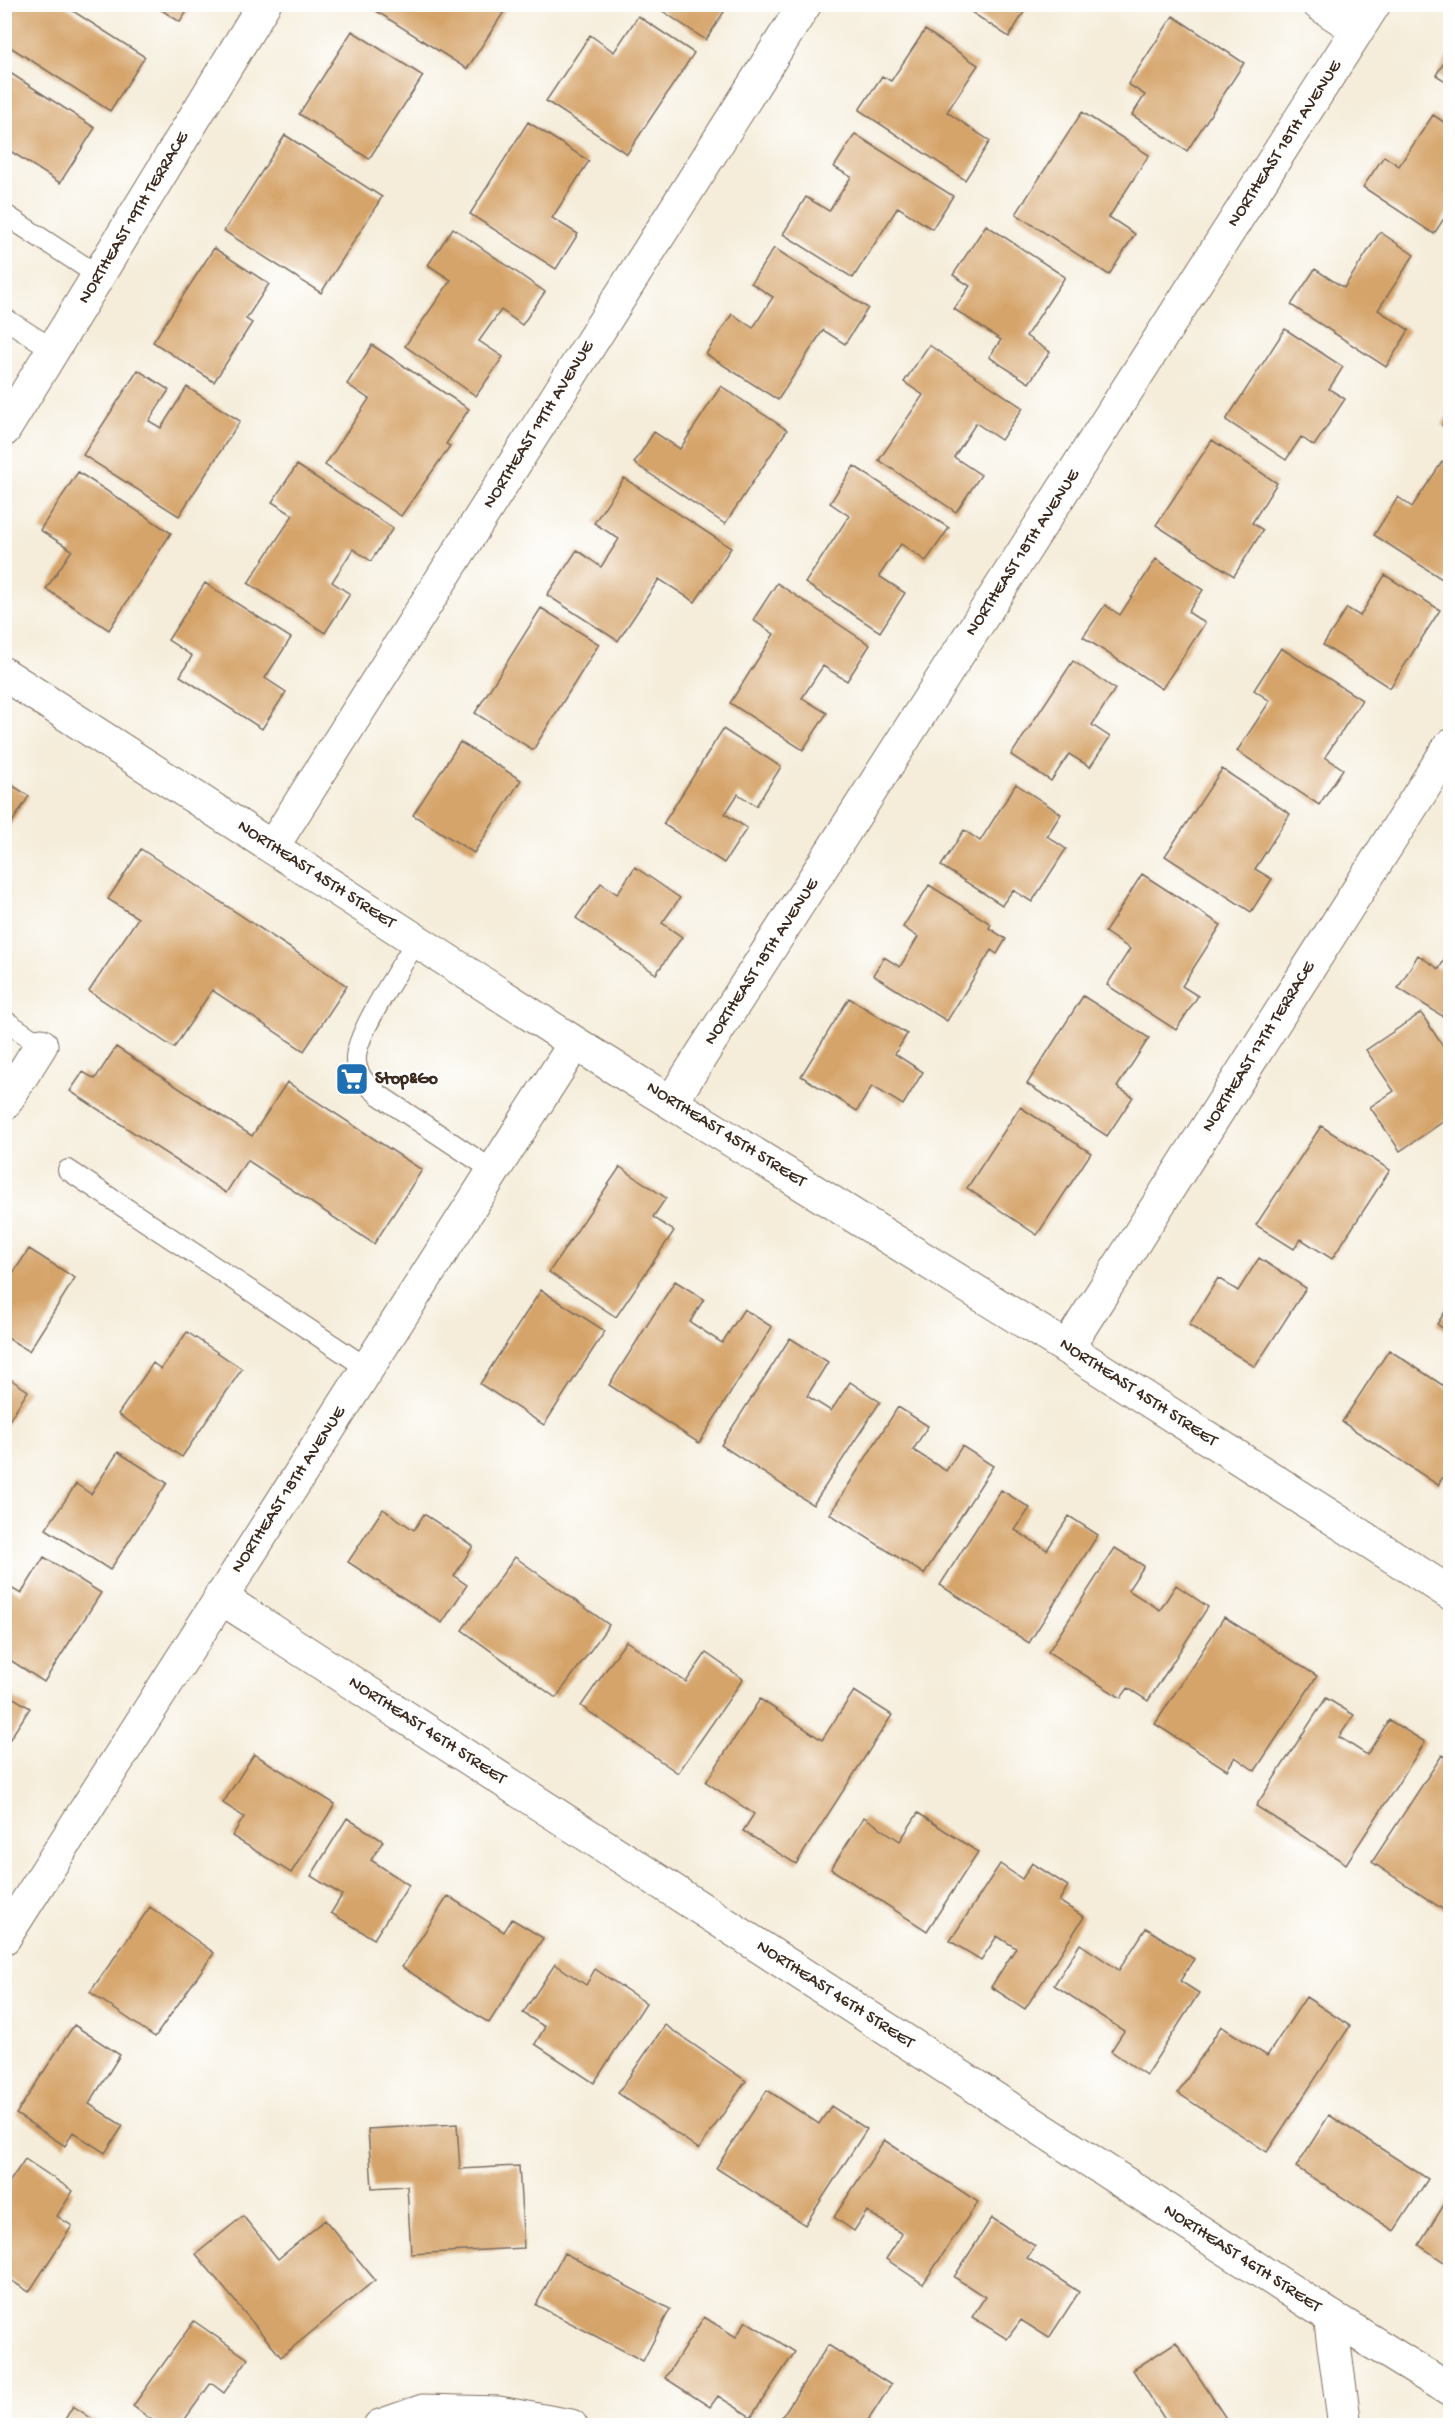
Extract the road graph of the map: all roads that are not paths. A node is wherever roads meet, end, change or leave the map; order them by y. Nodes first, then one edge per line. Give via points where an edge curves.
1 (264, 4) edge
2 (805, 4) edge
3 (1319, 4) edge
4 (1366, 17) edge
5 (4, 214) edge
6 (99, 276) junction
7 (4, 318) edge
8 (54, 350) junction
9 (4, 430) edge
10 (4, 674) edge
11 (1450, 746) edge
12 (273, 846) junction
13 (417, 940) junction
14 (4, 1020) edge
15 (575, 1043) junction
16 (41, 1045) joint
17 (672, 1101) junction
18 (4, 1104) edge
19 (68, 1170) dead end
20 (494, 1171) junction
21 (1067, 1348) junction
22 (367, 1368) junction
23 (1448, 1586) edge
24 (220, 1597) junction
25 (9, 1921) edge
26 (1330, 2316) junction
27 (1450, 2390) edge
28 (380, 2426) edge
29 (571, 2426) edge
30 (1345, 2426) edge

1 - 6 street, NORTHEAST 19TH TERRACE
2 - 12 street, NORTHEAST 19TH AVENUE
3 - 4 street
4 - 17 street, NORTHEAST 18TH AVENUE
5 - 6 lane
6 - 8 street, NORTHEAST 19TH TERRACE
7 - 8 lane
8 - 9 street, NORTHEAST 19TH TERRACE
10 - 12 street, NORTHEAST 45TH STREET
11 - 21 street, NORTHEAST 17TH TERRACE
12 - 13 street, NORTHEAST 45TH STREET
13 - 15 street, NORTHEAST 45TH STREET
13 - 20 lane via 359,1040 356,1061 362,1080
14 - 16 lane
15 - 17 street, NORTHEAST 45TH STREET
15 - 20 street, NORTHEAST 18TH AVENUE
16 - 18 street
17 - 21 street, NORTHEAST 45TH STREET
19 - 22 lane
20 - 22 street, NORTHEAST 18TH AVENUE
21 - 23 street, NORTHEAST 45TH STREET
22 - 24 street, NORTHEAST 18TH AVENUE
24 - 25 street, NORTHEAST 18TH AVENUE
24 - 26 street, NORTHEAST 46TH STREET
26 - 27 street, NORTHEAST 46TH STREET
26 - 30 street
28 - 29 street via 423,2412 499,2413

